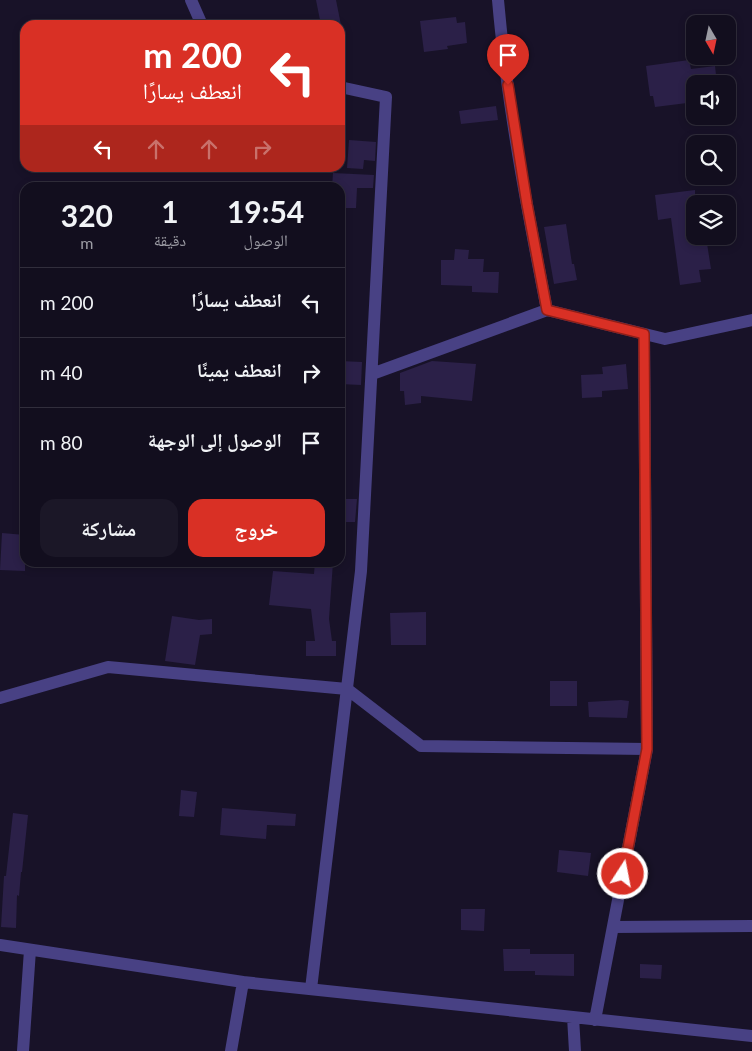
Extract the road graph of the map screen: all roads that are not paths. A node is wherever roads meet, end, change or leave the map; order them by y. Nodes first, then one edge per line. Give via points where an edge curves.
1 (191, 0) edge
2 (498, 0) edge
3 (200, 20) edge
4 (345, 89) edge
5 (547, 310) junction
6 (752, 320) edge
7 (644, 334) junction
8 (372, 374) junction
9 (347, 689) junction
10 (0, 698) edge
11 (647, 749) junction
12 (752, 926) edge
13 (613, 928) junction
14 (0, 945) edge
15 (30, 950) junction
16 (244, 982) junction
17 (311, 989) junction
18 (573, 1017) junction
19 (596, 1020) junction
20 (752, 1036) edge
21 (22, 1051) edge
22 (230, 1051) edge
23 (575, 1051) edge

1 - 3 street
2 - 5 street via 502,46
4 - 8 street via 386,96
5 - 7 street
5 - 8 street
6 - 7 street via 665,339
7 - 11 street
8 - 9 street via 361,571
9 - 10 street via 108,667
9 - 11 street via 421,746
9 - 17 street
11 - 13 street
12 - 13 street
13 - 19 street
14 - 15 street
15 - 16 street
15 - 21 street
16 - 17 street
16 - 22 street
17 - 18 street
18 - 19 street
18 - 23 street
19 - 20 street

